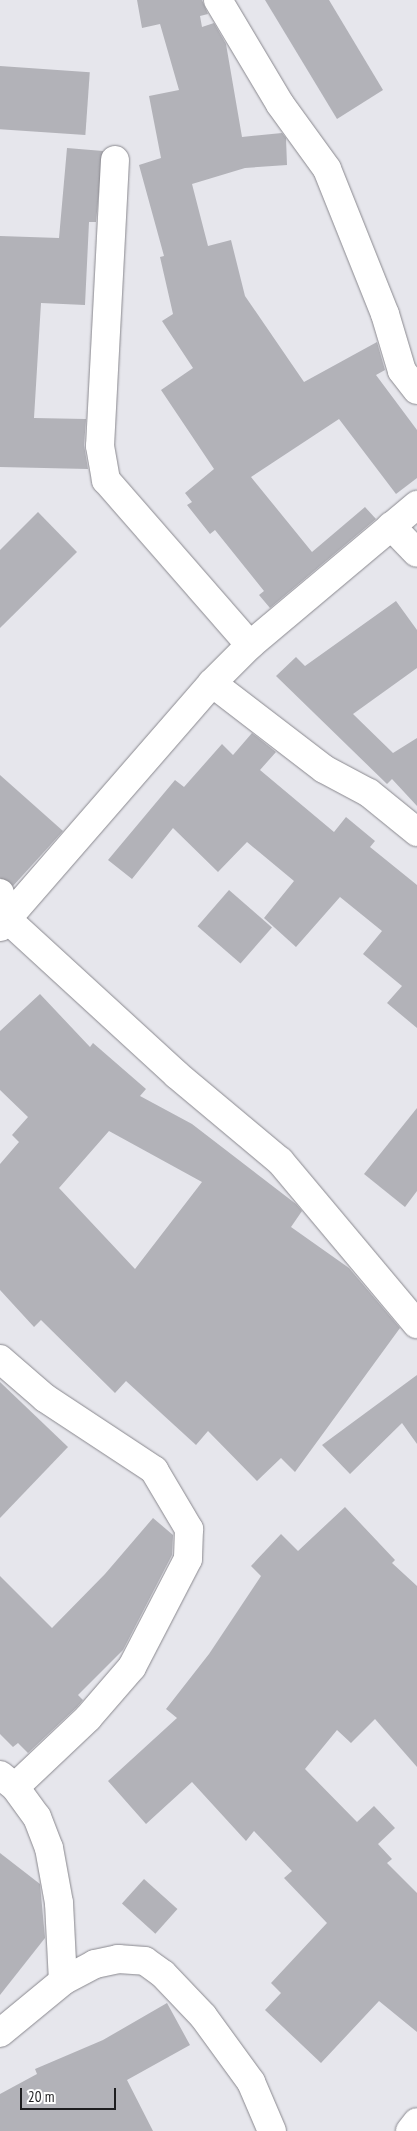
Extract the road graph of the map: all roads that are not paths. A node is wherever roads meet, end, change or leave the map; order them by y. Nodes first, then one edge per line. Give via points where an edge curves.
1 (218, 0) edge
2 (114, 160) dead end
3 (417, 390) edge
4 (417, 506) edge
5 (391, 526) junction
6 (417, 553) edge
7 (250, 645) junction
8 (212, 683) junction
9 (417, 832) edge
10 (2, 913) edge
11 (417, 1324) edge
12 (0, 1359) edge
13 (8, 1781) edge
14 (63, 1981) junction
15 (0, 2033) edge
16 (417, 2122) edge
17 (272, 2131) edge
18 (410, 2131) edge

1 - 3 street via 280,104 327,169 385,314 402,371
2 - 7 street via 100,446 106,480
4 - 5 street
5 - 6 street
5 - 7 street
7 - 8 street
8 - 9 street via 324,769 369,792
8 - 10 street
10 - 11 street via 177,1074 280,1161
12 - 13 street via 45,1398 154,1470 189,1529 188,1559 132,1667 88,1718
13 - 14 street via 37,1817 49,1848 59,1903
14 - 15 street
14 - 17 street via 95,1964 118,1959 145,1961 163,1974 203,2016 251,2082
16 - 18 street

